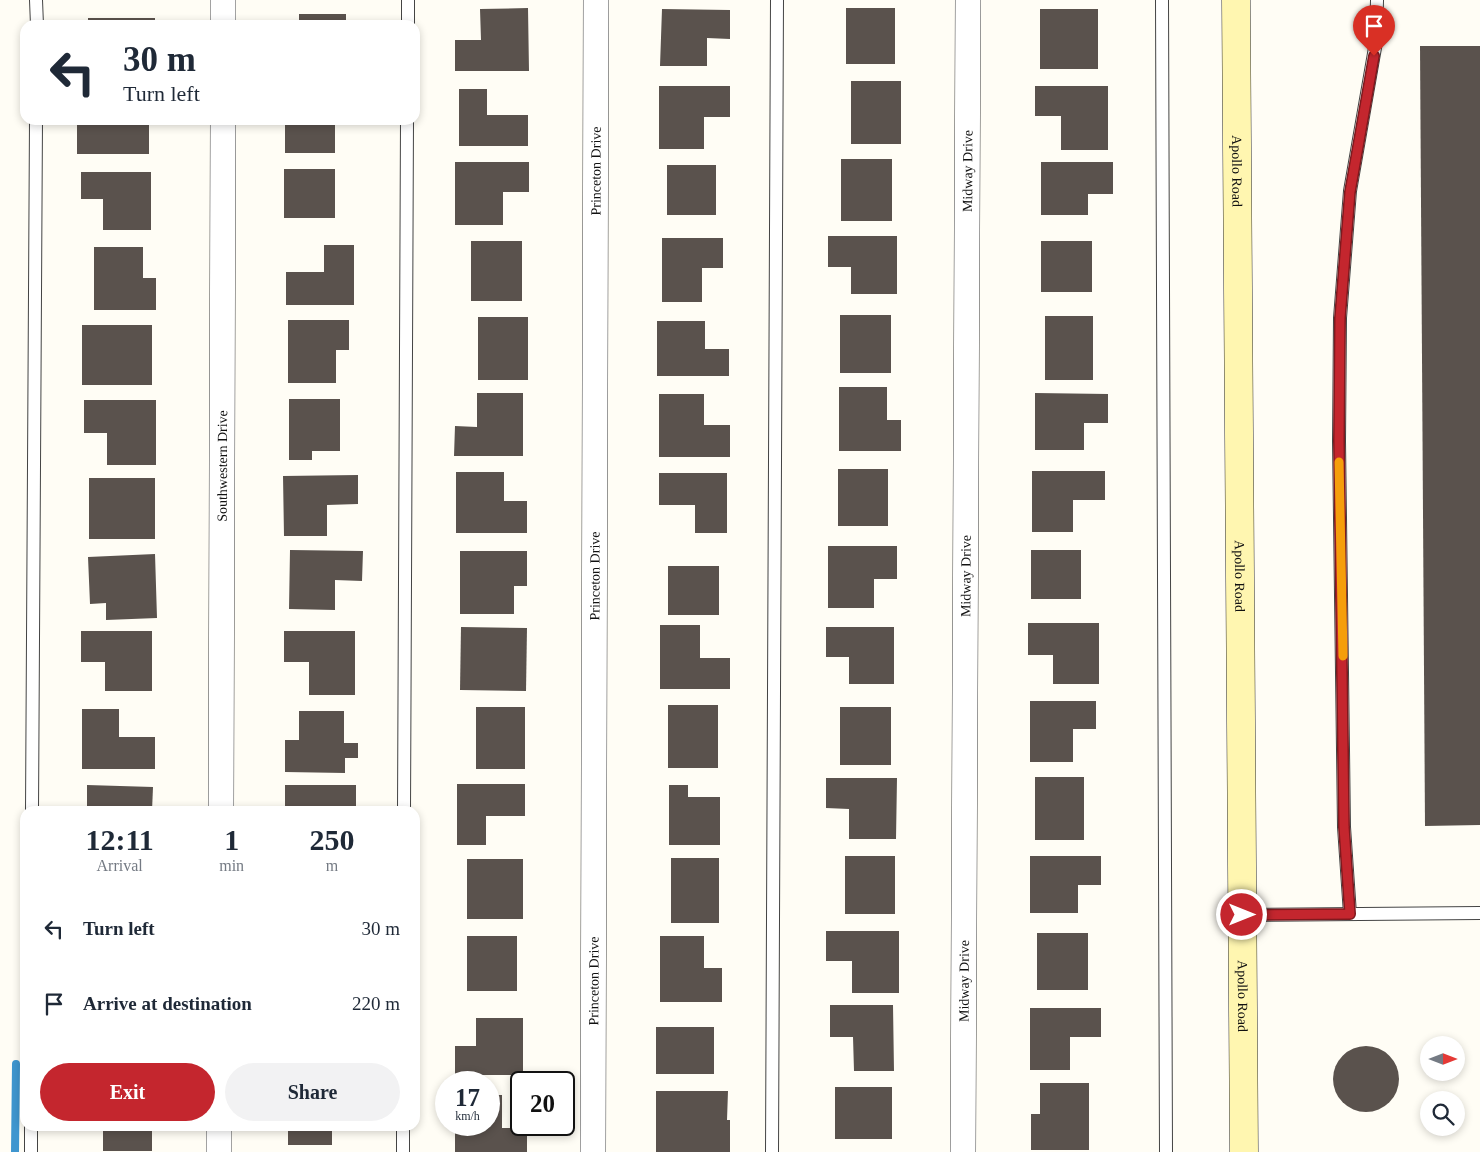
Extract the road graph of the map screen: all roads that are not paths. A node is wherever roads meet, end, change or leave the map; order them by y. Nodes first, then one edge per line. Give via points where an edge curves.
1 (36, 0) edge
2 (223, 0) edge
3 (408, 0) edge
4 (596, 0) edge
5 (777, 0) edge
6 (968, 0) edge
7 (1162, 0) edge
8 (1236, 0) edge
9 (1377, 0) edge
10 (37, 20) edge
11 (223, 20) edge
12 (408, 20) edge
13 (36, 125) edge
14 (223, 125) edge
15 (408, 125) edge
16 (32, 806) edge
17 (220, 806) edge
18 (404, 806) edge
19 (1480, 913) edge
20 (1350, 914) junction
21 (1242, 915) junction
22 (31, 1131) edge
23 (219, 1131) edge
24 (403, 1131) edge
25 (31, 1152) edge
26 (219, 1152) edge
27 (403, 1152) edge
28 (592, 1152) edge
29 (772, 1152) edge
30 (963, 1152) edge
31 (1166, 1152) edge
32 (1244, 1152) edge

1 - 10 lane
2 - 11 street
3 - 12 lane
4 - 28 street, Princeton Drive
5 - 29 lane
6 - 30 street, Midway Drive
7 - 31 lane
8 - 21 street, Apollo Road
9 - 20 lane via 1376,42 1350,192 1340,318 1344,827
13 - 16 lane
14 - 17 street, Southwestern Drive
15 - 18 lane
19 - 20 lane
20 - 21 lane
21 - 32 street, Apollo Road
22 - 25 lane
23 - 26 street
24 - 27 lane

